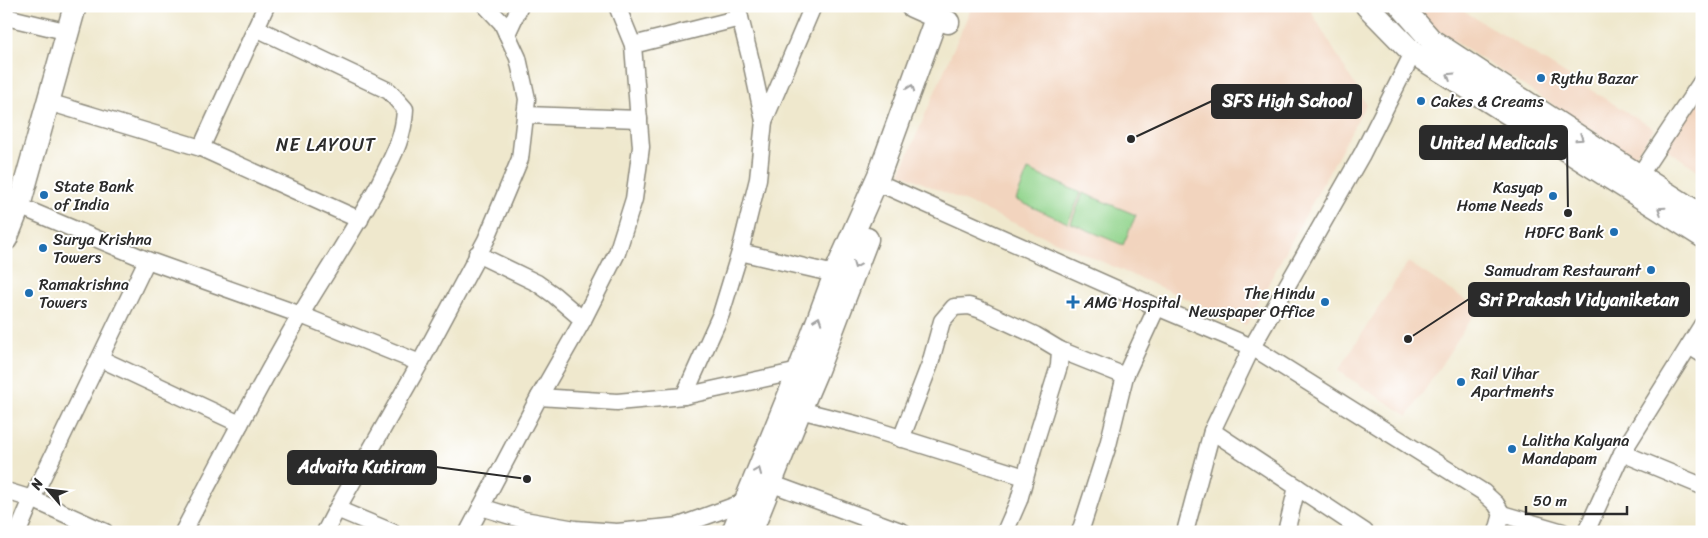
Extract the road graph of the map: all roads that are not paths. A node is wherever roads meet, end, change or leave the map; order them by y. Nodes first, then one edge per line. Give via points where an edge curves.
1 (75, 6) edge
2 (266, 6) edge
3 (486, 6) edge
4 (520, 6) edge
5 (617, 6) edge
6 (813, 6) edge
7 (912, 6) edge
8 (1367, 6) edge
9 (1401, 6) edge
10 (739, 12) edge
11 (944, 13) edge
12 (6, 17) edge
13 (256, 28) junction
14 (69, 32) junction
15 (507, 34) junction
16 (633, 45) junction
17 (1413, 53) junction
18 (1702, 81) edge
19 (48, 102) junction
20 (525, 115) junction
21 (639, 119) junction
22 (764, 121) junction
23 (201, 148) junction
24 (1640, 176) junction
25 (881, 185) junction
26 (19, 206) junction
27 (1702, 216) edge
28 (360, 220) junction
29 (1702, 236) edge
30 (6, 239) edge
31 (740, 252) junction
32 (478, 254) junction
33 (147, 260) junction
34 (835, 274) junction
35 (1157, 307) junction
36 (301, 315) junction
37 (583, 320) junction
38 (1702, 325) edge
39 (1252, 347) junction
40 (1060, 350) junction
41 (1695, 350) edge
42 (101, 359) junction
43 (420, 364) junction
44 (799, 372) junction
45 (1125, 376) junction
46 (684, 396) junction
47 (539, 397) junction
48 (800, 410) junction
49 (240, 424) junction
50 (1212, 431) junction
51 (901, 439) junction
52 (1622, 453) junction
53 (1025, 477) junction
54 (1702, 486) edge
55 (1297, 487) junction
56 (768, 488) junction
57 (6, 491) edge
58 (32, 499) junction
59 (744, 503) junction
60 (480, 506) junction
61 (337, 509) junction
62 (1502, 514) junction
63 (18, 532) edge
64 (105, 532) edge
65 (184, 532) edge
66 (325, 532) edge
67 (392, 532) edge
68 (468, 532) edge
69 (733, 532) edge
70 (751, 532) edge
71 (903, 532) edge
72 (1005, 532) edge
73 (1080, 532) edge
74 (1185, 532) edge
75 (1286, 532) edge
76 (1365, 532) edge
77 (1497, 532) edge
78 (1563, 532) edge
79 (1586, 532) edge

1 - 14 main road
2 - 13 street
3 - 15 street via 502,23
4 - 15 street
5 - 16 street
6 - 22 street
7 - 11 main road
8 - 17 main road
9 -> 24 main road via 1431,40
10 - 16 street
10 - 22 street
11 - 25 main road via 925,94
12 - 14 street
13 - 23 street
13 - 28 street via 389,91 405,109 401,139
14 - 19 main road
15 - 20 street via 518,58 527,98
16 - 21 street
29 -> 17 main road
17 - 39 street via 1362,154
18 - 24 street
19 - 23 street
19 - 26 main road
20 - 21 street
20 - 32 street via 520,159
21 - 37 street via 641,147 634,200 617,252
22 - 31 street via 758,179
23 - 28 street
24 - 27 main road
25 - 34 main road
25 - 35 street
25 -> 48 main road
26 - 30 main road
26 - 33 street
28 - 36 street
31 - 34 street
31 - 46 street via 721,314
32 - 37 street via 538,283
32 - 43 street
33 - 36 street
33 - 42 street
44 -> 34 main road
35 - 39 street
35 - 45 street
36 - 43 street
36 - 49 street
37 - 47 street
38 - 41 street
39 - 50 street
39 - 62 street via 1483,492
40 - 45 street
40 - 51 street via 1036,335 981,310 969,306 954,307 942,321 930,364
40 - 53 street via 1059,366
41 - 52 street
42 - 49 street
42 - 58 street
43 - 61 street
44 - 46 street
59 -> 44 main road
45 - 73 street via 1108,445
46 - 47 street via 617,402
47 - 60 street
48 - 51 street
48 - 56 main road
49 - 65 street
50 - 55 street
50 - 74 street
51 - 53 street
52 - 54 street
52 - 79 street
53 - 72 street
55 - 75 street
55 - 76 street
56 - 59 street
56 - 70 main road
56 - 71 street
57 - 58 street
58 - 63 street
58 - 64 street
59 - 60 street via 679,526 617,532 524,520
59 - 69 main road
60 - 68 street
61 - 66 street
61 - 67 street
62 - 77 street
62 - 78 street

